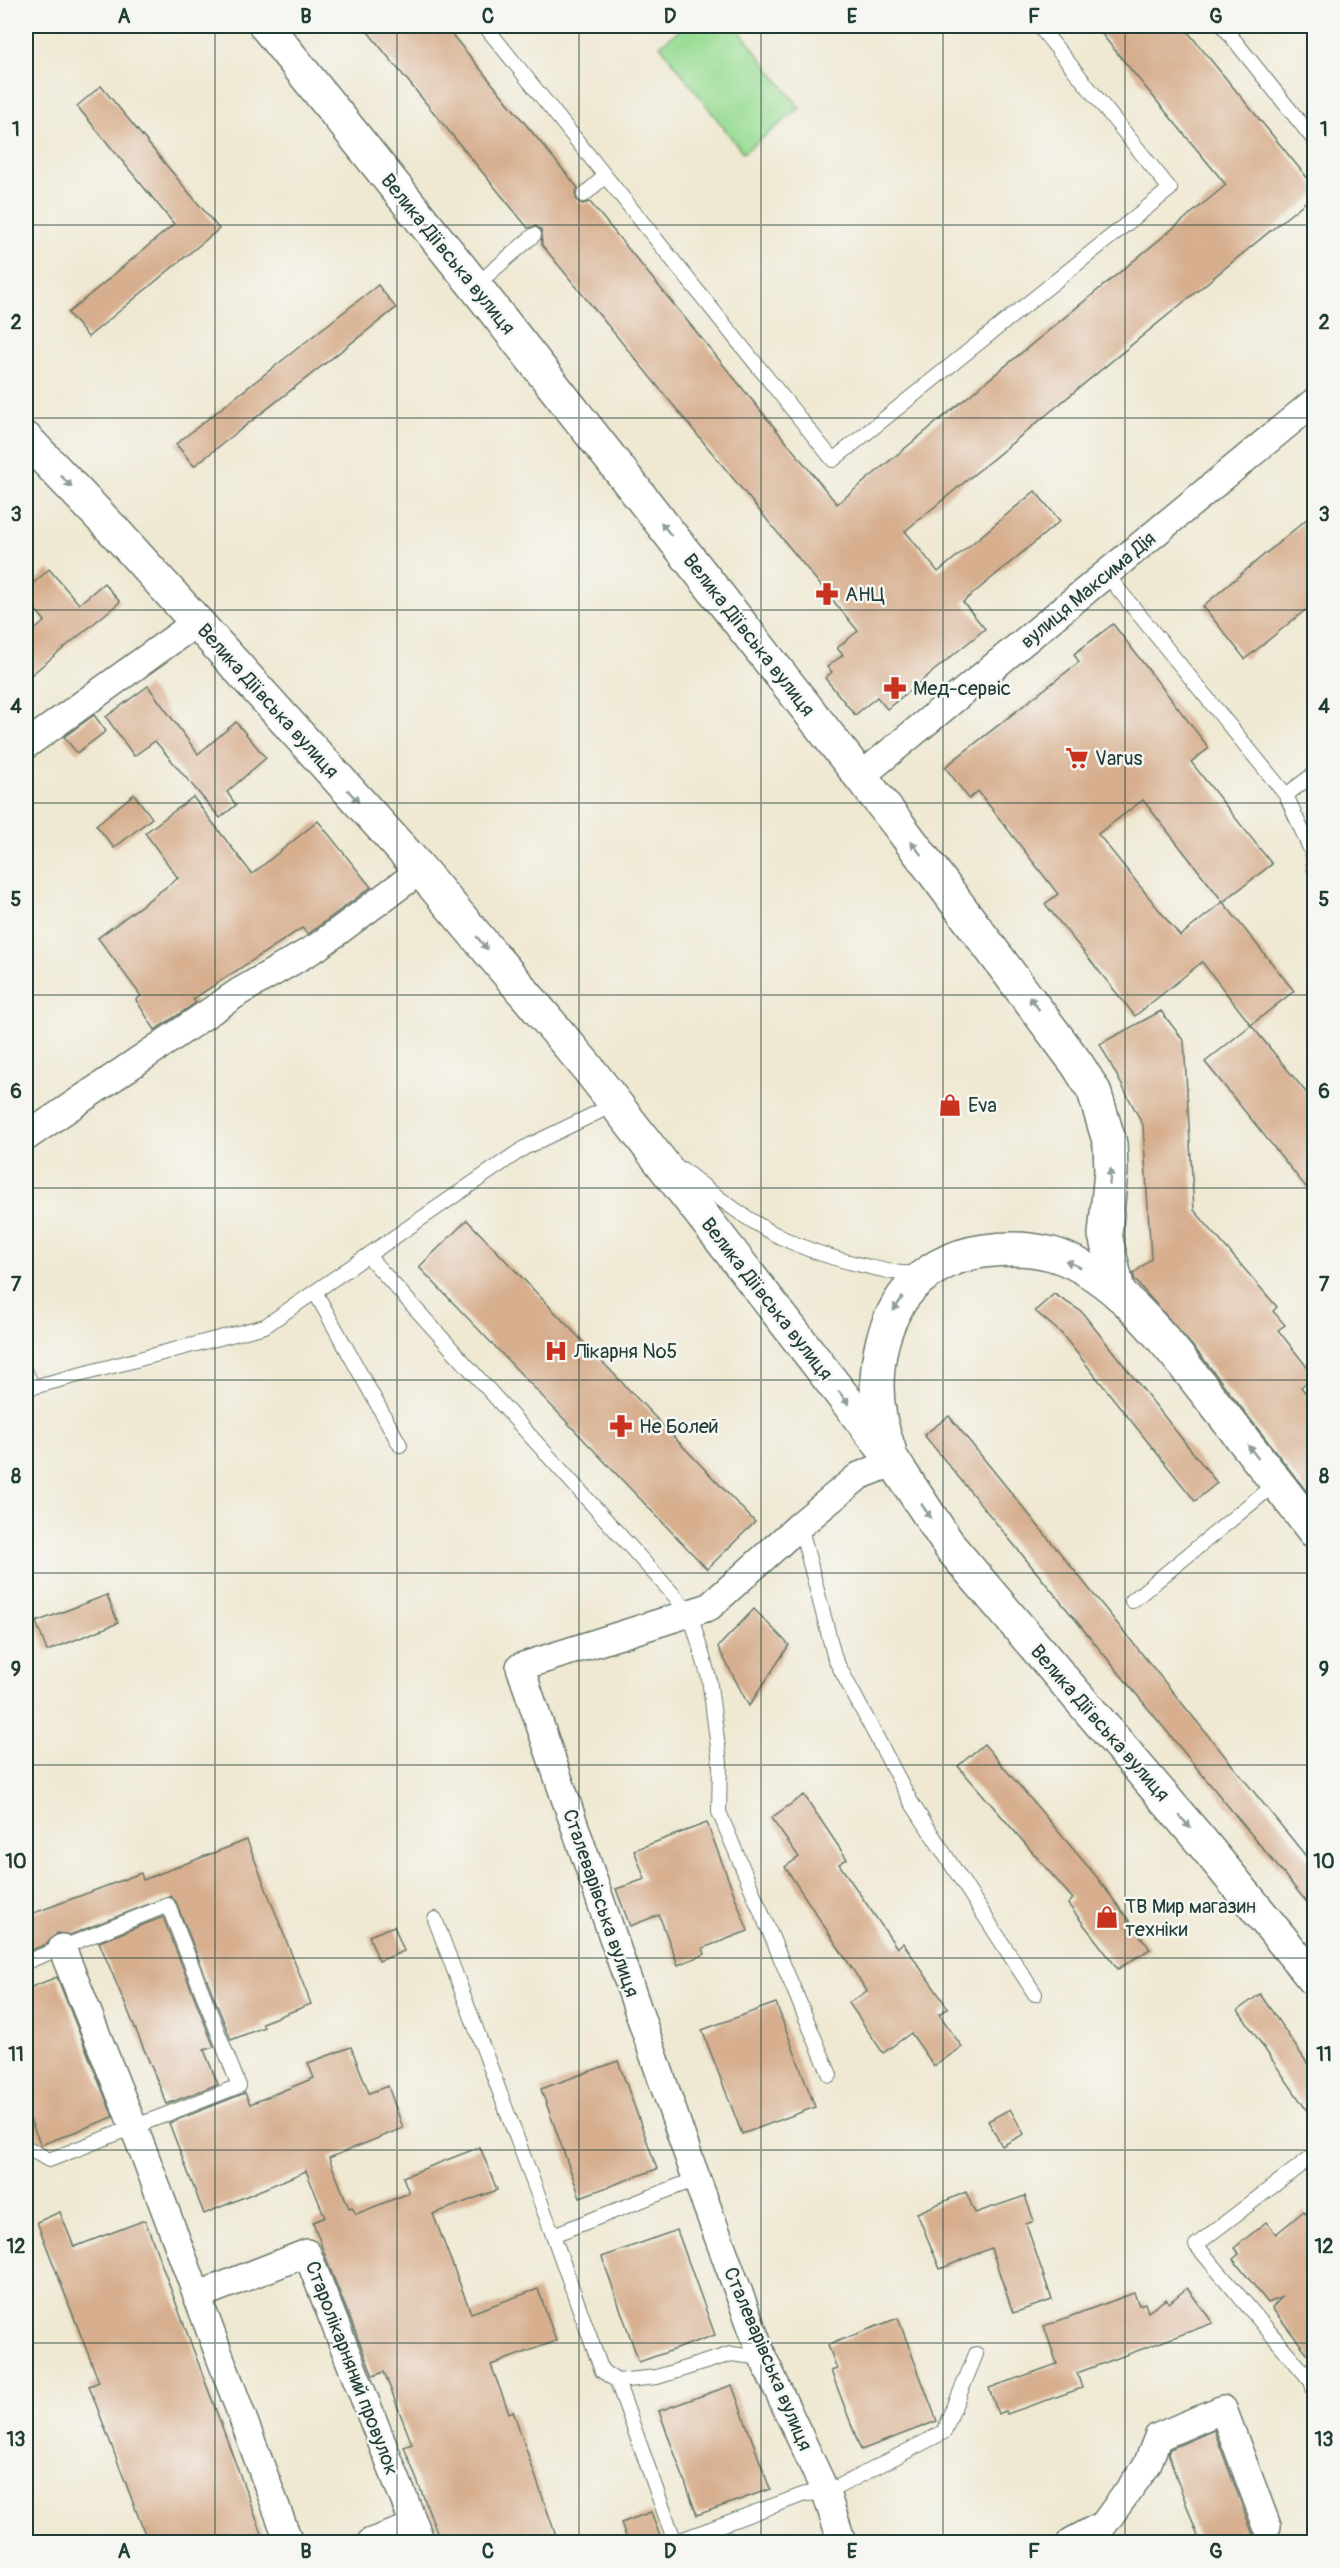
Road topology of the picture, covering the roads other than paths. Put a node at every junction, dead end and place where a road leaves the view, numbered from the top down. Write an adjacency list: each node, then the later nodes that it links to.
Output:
1 (266, 26): 9 (main road, Велика Діївська вулиця)
2 (485, 26): 6 (lane)
3 (1039, 26): 6 (lane)
4 (1223, 26): 5 (lane)
5 (1314, 140)
6 (605, 176): 7 (lane)
7 (584, 195)
8 (534, 235): 9 (lane)
9 (475, 286): 16 (main road, Велика Діївська вулиця, one-way to 9)
10 (1314, 402): 12 (street, вулиця Максима Дія)
11 (26, 439): 13 (main road, Велика Діївська вулиця, one-way to 13)
12 (1106, 574): 16 (street, вулиця Максима Дія); 17 (lane)
13 (197, 622): 14 (street); 18 (main road, Велика Діївська вулиця, one-way to 18)
14 (26, 745)
15 (1314, 774): 17 (lane)
16 (860, 777): 26 (main road, Велика Діївська вулиця, one-way to 16)
17 (1286, 795): 19 (lane)
18 (418, 867): 20 (main road, Велика Діївська вулиця, one-way to 20); 21 (street)
19 (1314, 868)
20 (615, 1104): 22 (main road, Велика Діївська вулиця); 23 (lane)
21 (26, 1137)
22 (639, 1137): 24 (lane, Велика Діївська вулиця); 30 (main road, Велика Діївська вулиця, one-way to 30)
23 (368, 1256): 25 (lane); 35 (lane)
24 (936, 1267): 26 (main road, Велика Діївська вулиця, one-way to 24); 30 (main road, Велика Діївська вулиця, one-way to 30)
25 (315, 1292): 28 (lane); 29 (lane)
26 (1119, 1294): 31 (main road, Велика Діївська вулиця, one-way to 26)
27 (26, 1373): 28 (lane)
28 (29, 1388)
29 (399, 1445)
30 (894, 1462): 32 (street, Сталеварівська вулиця); 39 (main road, Велика Діївська вулиця, one-way to 39)
31 (1276, 1483): 33 (main road, Велика Діївська вулиця); 34 (lane)
32 (800, 1525): 35 (street, Сталеварівська вулиця); 40 (lane)
33 (1314, 1531)
34 (1132, 1601)
35 (690, 1613): 41 (lane); 45 (street, Сталеварівська вулиця)
36 (435, 1919): 46 (lane)
37 (62, 1948): 38 (lane); 42 (street); 42 (lane)
38 (26, 1962)
39 (1314, 1979)
40 (1035, 1994)
41 (830, 2075)
42 (134, 2128): 43 (lane); 47 (street)
43 (26, 2147)
44 (1311, 2157): 51 (lane)
45 (696, 2179): 46 (lane); 49 (street, Сталеварівська вулиця)
46 (553, 2235): 50 (lane)
47 (197, 2296): 54 (street, Старолікарняний провулок); 55 (street)
48 (976, 2354): 52 (lane)
49 (764, 2358): 50 (lane); 52 (street, Сталеварівська вулиця)
50 (617, 2380): 52 (lane)
51 (1314, 2391)
52 (826, 2493): 57 (street, Сталеварівська вулиця)
53 (1267, 2526): 58 (street)
54 (418, 2534): 56 (street, Старолікарняний провулок)
55 (289, 2542)
56 (371, 2542)
57 (842, 2542)
58 (1071, 2542)

